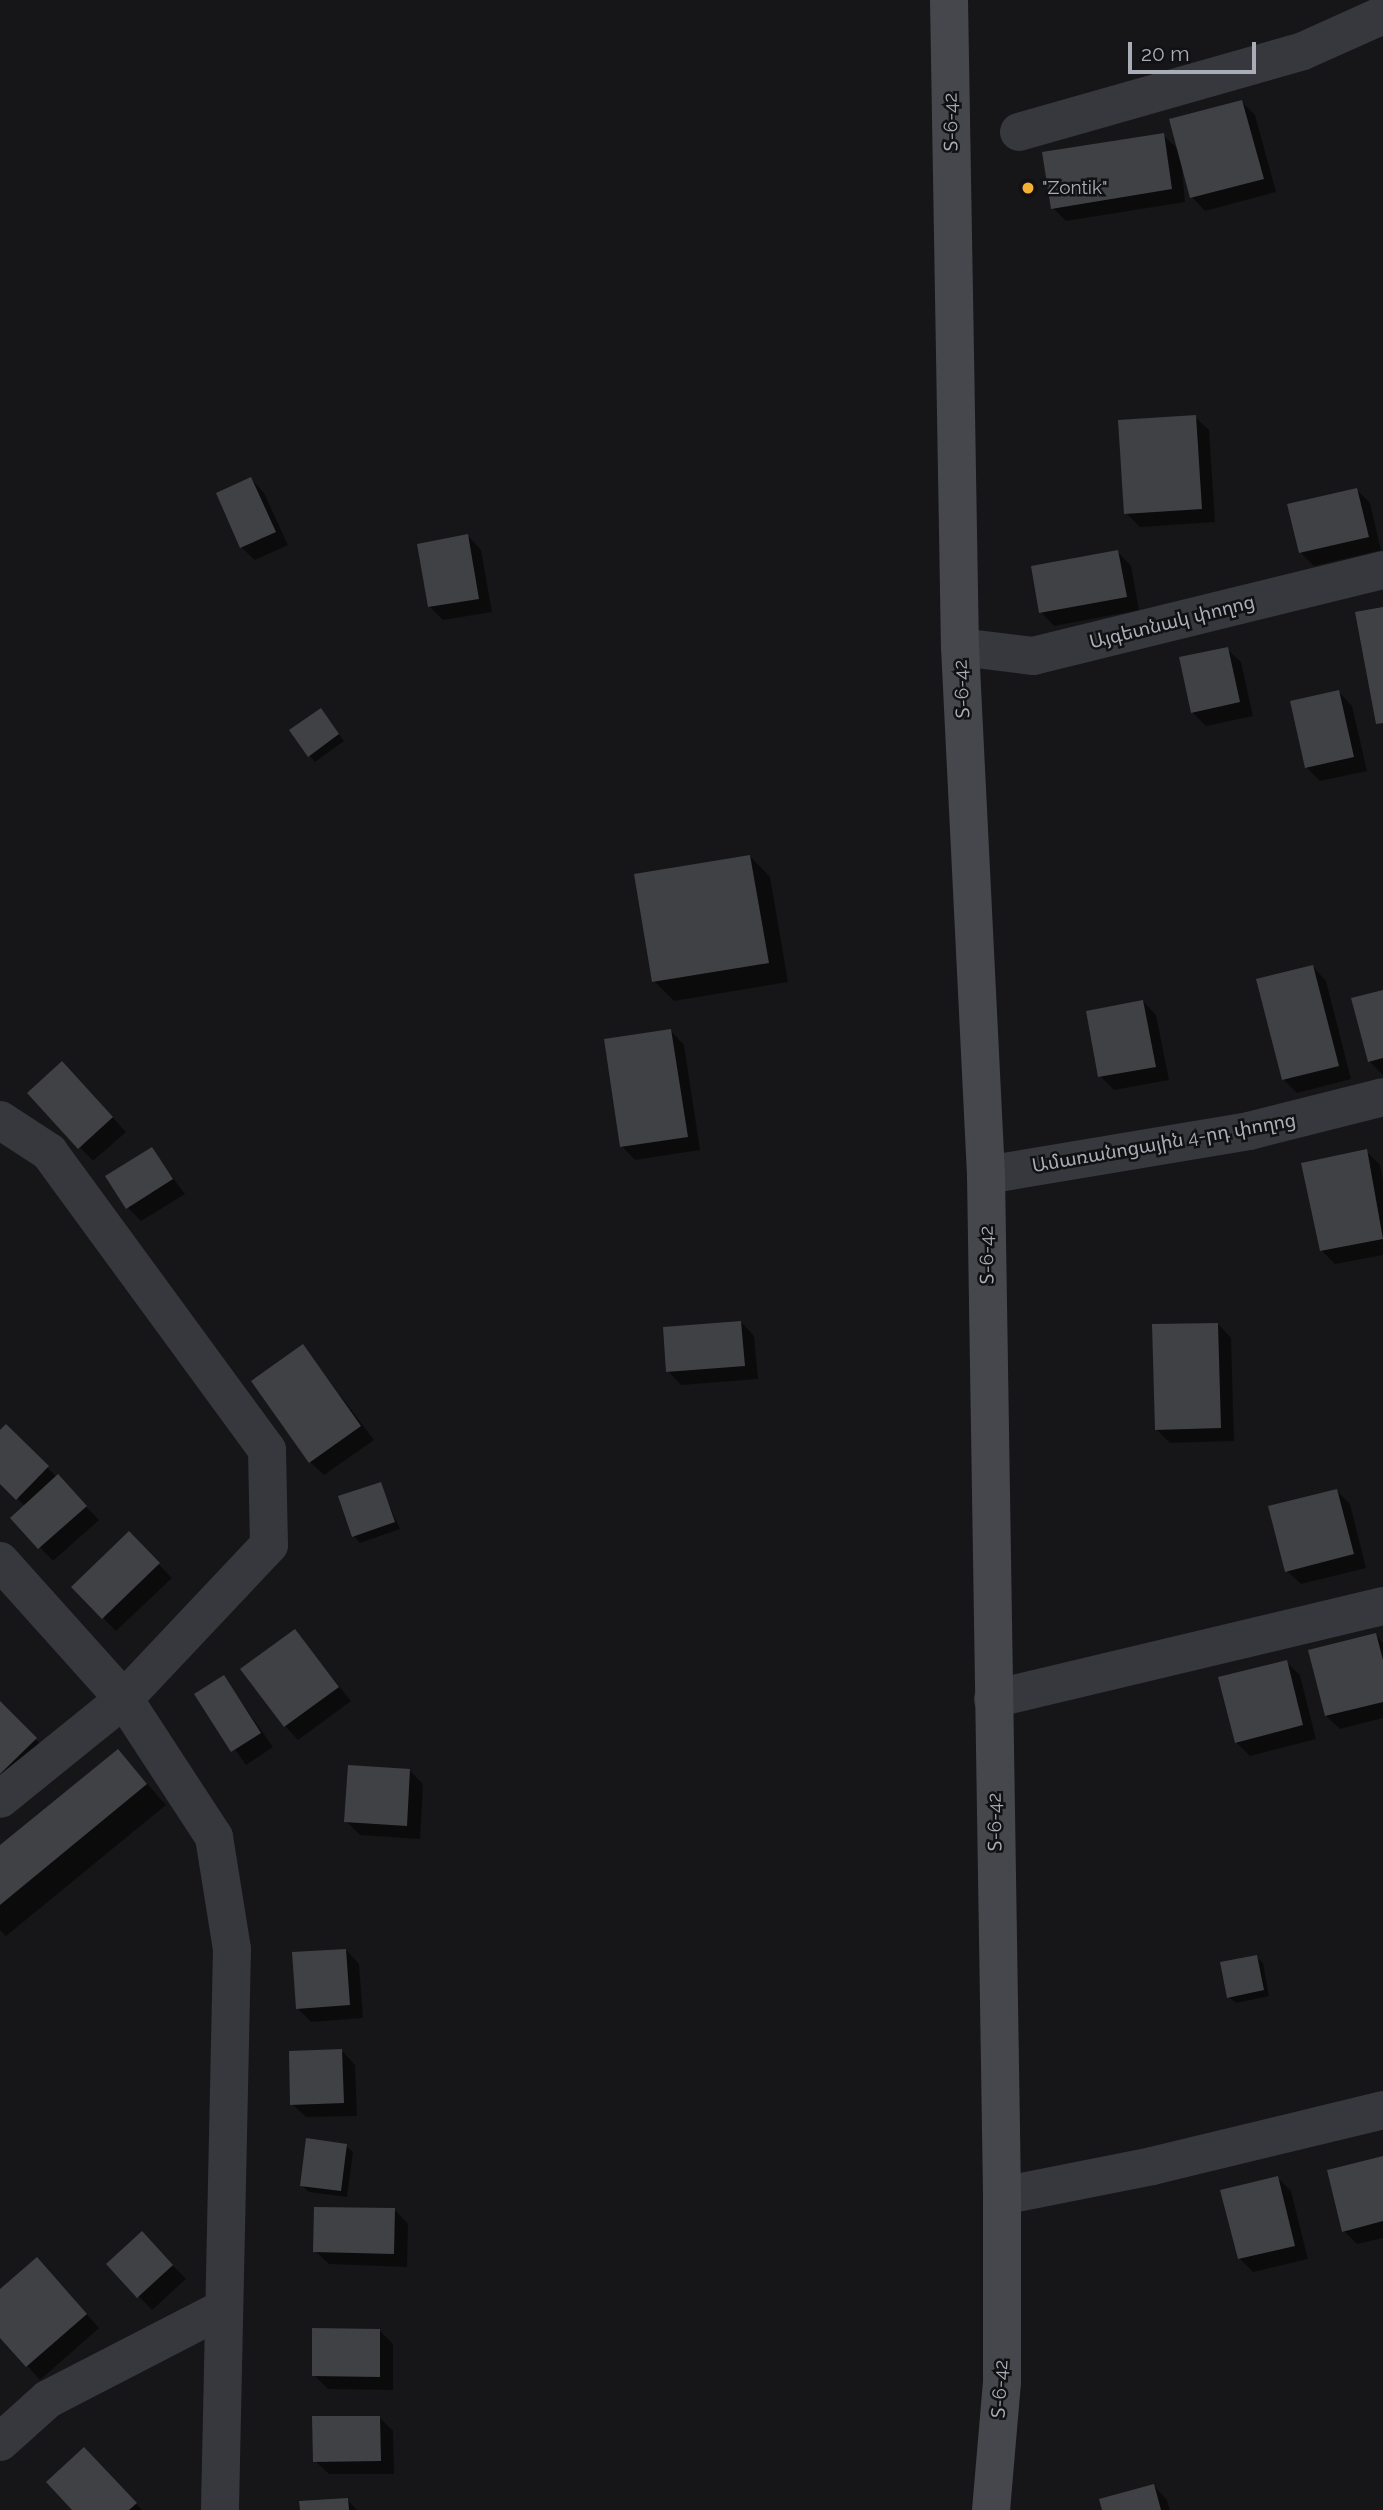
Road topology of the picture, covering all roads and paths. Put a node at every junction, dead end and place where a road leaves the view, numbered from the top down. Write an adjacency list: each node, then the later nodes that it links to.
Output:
1 (949, 0): 5 (main road, Տ-6-42 / Տ-6-42)
2 (1383, 15): 3 (street)
3 (1019, 132)
4 (1383, 570): 5 (street, Այգետնակ փողոց)
5 (960, 648): 8 (main road, Տ-6-42 / Տ-6-42)
6 (1383, 1097): 8 (street, Ամառանոցային 4-րդ փողոց)
7 (0, 1119): 11 (street)
8 (986, 1175): 12 (main road, Տ-6-42 / Տ-6-42)
9 (0, 1561): 11 (street)
10 (1383, 1606): 12 (street)
11 (124, 1699): 13 (street); 16 (street)
12 (993, 1699): 15 (main road, Տ-6-42 / Տ-6-42)
13 (0, 1799)
14 (1383, 2110): 15 (street)
15 (1002, 2196): 19 (main road, Տ-6-42 / Տ-6-42)
16 (222, 2309): 17 (street); 18 (street)
17 (0, 2442)
18 (220, 2510)
19 (991, 2510)

